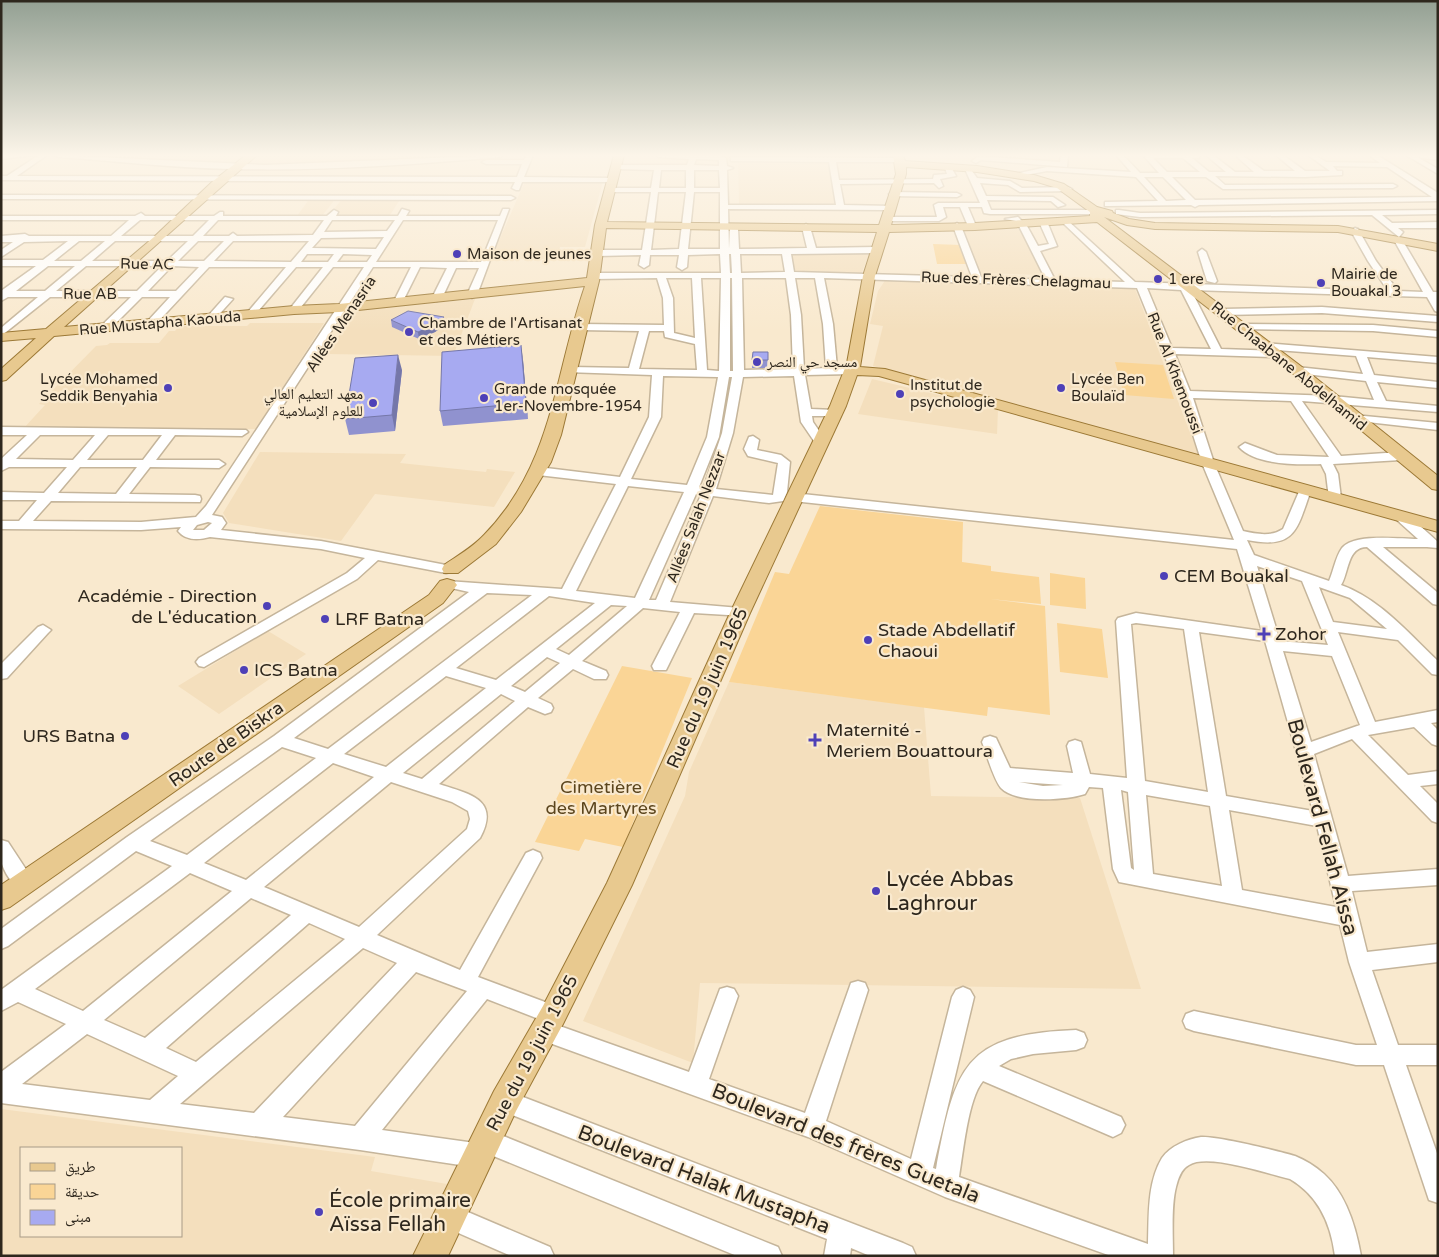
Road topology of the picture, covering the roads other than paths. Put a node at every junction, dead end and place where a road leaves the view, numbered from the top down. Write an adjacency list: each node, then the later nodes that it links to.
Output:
1 (1374, 213): 73 (street)
2 (23, 214): 46 (street)
3 (57, 214): 47 (street)
4 (75, 214): 48 (street)
5 (108, 214): 49 (street)
6 (143, 214): 50 (street)
7 (181, 214): 40 (main road)
8 (219, 214): 41 (street)
9 (255, 214): 51 (street)
10 (268, 214): 51 (street)
11 (288, 214): 54 (street)
12 (317, 214): 42 (street)
13 (332, 214): 42 (street)
14 (407, 214): 43 (street)
15 (419, 214): 43 (street)
16 (490, 214): 52 (street)
17 (505, 214): 52 (street)
18 (604, 214): 57 (main road, Route de Biskra)
19 (652, 214): 58 (street)
20 (688, 214): 60 (street)
21 (728, 214): 65 (street, Allées Salah Nezzar)
22 (762, 214): 44 (street)
23 (795, 214): 44 (street)
24 (824, 214): 67 (street)
25 (849, 214): 67 (main road)
26 (887, 214): 88 (main road, Rue du 19 juin 1965)
27 (934, 214): 29 (street)
28 (938, 214): 61 (main road)
29 (941, 214)
30 (967, 214): 62 (street)
31 (1001, 214): 63 (street)
32 (1098, 214): 53 (main road)
33 (1106, 214): 128 (main road, Rue Chaabane Abdelhamid)
34 (1108, 214): 64 (main road)
35 (1111, 214): 56 (main road)
36 (1124, 214): 37 (street)
37 (1203, 214): 38 (street); 56 (street)
38 (1285, 214): 39 (street); 64 (street)
39 (1315, 214)
40 (177, 217): 41 (street); 50 (street); 81 (main road)
41 (216, 217): 51 (street); 83 (street)
42 (329, 217): 43 (street); 74 (street)
43 (405, 217): 72 (street); 103 (street, Allées Menasria)
44 (779, 217): 65 (main road); 66 (main road)
45 (1, 218): 46 (street)
46 (17, 218): 47 (street); 68 (street)
47 (52, 218): 48 (street); 77 (street)
48 (69, 218): 49 (street); 78 (street)
49 (103, 218): 50 (street); 79 (street)
50 (138, 218): 80 (street)
51 (251, 218): 82 (street)
52 (503, 218): 111 (street)
53 (1067, 222): 55 (main road); 127 (street)
54 (278, 224)
55 (1044, 224): 63 (main road); 86 (street)
56 (1214, 224): 64 (main road)
57 (601, 225): 58 (main road); 94 (main road, Route de Biskra)
58 (650, 225): 60 (main road); 97 (street)
59 (1438, 225): 73 (street)
60 (687, 226): 65 (main road); 98 (street)
61 (957, 226): 62 (main road); 122 (street)
62 (972, 226): 63 (main road)
63 (1023, 226): 86 (street)
64 (1299, 226): 70 (main road); 73 (main road)
65 (729, 227): 95 (street, Allées Salah Nezzar)
66 (806, 227): 67 (main road); 87 (street)
67 (827, 227)
68 (1, 229)
69 (272, 231): 75 (street)
70 (1355, 231): 73 (main road); 131 (street)
71 (1438, 233): 73 (street)
72 (389, 234): 74 (street); 92 (street)
73 (1397, 235): 84 (main road); 85 (main road); 123 (street)
74 (317, 237): 75 (street); 90 (street)
75 (265, 238): 82 (street)
76 (1, 239): 77 (street)
77 (22, 239): 78 (street); 96 (street)
78 (41, 239): 79 (street); 104 (street)
79 (77, 239): 80 (street); 99 (street)
80 (112, 239): 81 (street); 100 (street)
81 (153, 239): 83 (street); 101 (main road)
82 (230, 239): 83 (street); 105 (street)
83 (193, 240): 102 (street)
84 (1438, 242)
85 (1438, 248)
86 (1036, 249): 124 (street)
87 (812, 250): 88 (street); 89 (street)
88 (876, 250): 120 (main road, Rue du 19 juin 1965)
89 (786, 251): 95 (street); 114 (street)
90 (305, 252): 91 (street); 106 (street)
91 (340, 252): 92 (street); 107 (street)
92 (377, 252): 108 (street)
93 (1202, 252): 125 (street)
94 (597, 253): 97 (street); 121 (main road, Route de Biskra)
95 (729, 253): 98 (street); 118 (street); 119 (street, Allées Salah Nezzar)
96 (1, 254)
97 (645, 254): 98 (street); 112 (street)
98 (684, 254): 113 (street)
99 (46, 264): 100 (street, Rue AC); 104 (street, Rue AC); 137 (street)
100 (84, 264): 101 (street, Rue AC); 132 (street)
101 (124, 264): 102 (street, Rue AC); 133 (main road)
102 (168, 264): 105 (street, Rue AC); 134 (street)
103 (381, 264): 108 (street, Rue AC); 109 (street, Rue AC); 143 (street, Allées Menasria)
104 (4, 265)
105 (206, 265): 106 (street, Rue AC); 135 (street)
106 (292, 265): 107 (street, Rue AC); 147 (street)
107 (330, 265): 108 (street, Rue AC); 145 (street)
108 (368, 265): 143 (street)
109 (417, 265): 110 (street, Rue AC); 141 (street)
110 (453, 265): 111 (street, Rue AC); 139 (street)
111 (483, 265): 138 (street)
112 (644, 265)
113 (682, 267)
114 (789, 275): 115 (street, Rue des Frères Chelagmau); 119 (street, Rue des Frères Chelagmau); 172 (street)
115 (819, 275): 120 (street, Rue des Frères Chelagmau); 173 (street)
116 (661, 276): 117 (street, Rue des Frères Chelagmau); 121 (street, Rue des Frères Chelagmau); 155 (street)
117 (696, 276): 118 (street, Rue des Frères Chelagmau); 160 (street)
118 (724, 276): 119 (street, Rue des Frères Chelagmau); 174 (street)
119 (737, 276): 175 (street, Allées Salah Nezzar)
120 (869, 276): 122 (street, Rue des Frères Chelagmau); 173 (main road, Rue du 19 juin 1965)
121 (594, 278): 130 (main road); 142 (main road, Route de Biskra)
122 (977, 279): 124 (street, Rue des Frères Chelagmau)
123 (1422, 280): 126 (street); 136 (street)
124 (1051, 281): 127 (street, Rue des Frères Chelagmau)
125 (1212, 281): 128 (street); 129 (street)
126 (1438, 282)
127 (1136, 284): 128 (street, Rue des Frères Chelagmau); 161 (street, Rue Al Khemoussi)
128 (1185, 284): 131 (street, Rue des Frères Chelagmau); 146 (main road, Rue Chaabane Abdelhamid); 163 (street)
129 (1302, 284)
130 (538, 289): 138 (main road, Rue Mustapha Kaouda); 142 (main road)
131 (1395, 292): 136 (street, Rue des Frères Chelagmau)
132 (46, 294): 133 (street, Rue AB); 137 (street, Rue AB); 156 (street)
133 (88, 294): 134 (street, Rue AB); 157 (main road)
134 (138, 294): 135 (street, Rue AB); 154 (street)
135 (178, 294): 150 (street)
136 (1434, 294): 144 (street)
137 (3, 296)
138 (472, 296): 139 (main road, Rue Mustapha Kaouda)
139 (437, 298): 141 (main road, Rue Mustapha Kaouda)
140 (228, 299): 148 (street)
141 (399, 301): 143 (main road, Rue Mustapha Kaouda)
142 (585, 305): 151 (main road, Route de Biskra)
143 (347, 306): 145 (main road, Rue Mustapha Kaouda); 218 (street)
144 (1438, 308)
145 (294, 310): 147 (main road, Rue Mustapha Kaouda)
146 (1223, 312): 149 (street); 153 (main road, Rue Chaabane Abdelhamid)
147 (250, 315): 148 (main road, Rue Mustapha Kaouda)
148 (211, 318): 150 (main road, Rue Mustapha Kaouda)
149 (1438, 319)
150 (150, 324): 154 (main road, Rue Mustapha Kaouda)
151 (580, 327): 152 (street); 167 (main road, Route de Biskra)
152 (645, 327): 155 (street); 169 (street)
153 (1242, 327): 158 (street); 162 (main road, Rue Chaabane Abdelhamid)
154 (105, 328): 157 (main road, Rue Mustapha Kaouda)
155 (669, 328): 160 (street)
156 (1, 333)
157 (43, 333): 159 (main road, Rue Mustapha Kaouda); 166 (main road); 176 (main road)
158 (1438, 334)
159 (1, 337)
160 (700, 342): 171 (street)
161 (1167, 350): 163 (street); 179 (street, Rue Al Khemoussi)
162 (1271, 350): 163 (street); 164 (street); 168 (main road, Rue Chaabane Abdelhamid)
163 (1218, 353)
164 (1360, 354): 165 (street); 177 (street)
165 (1438, 360)
166 (1, 365)
167 (570, 370): 169 (street); 203 (main road, Route de Biskra)
168 (1298, 370): 177 (street); 181 (main road, Rue Chaabane Abdelhamid)
169 (633, 372): 170 (street)
170 (658, 372): 171 (street); 204 (street)
171 (702, 372): 174 (street)
172 (800, 372): 173 (street); 175 (street); 184 (street)
173 (842, 372): 185 (main road, Rue du 19 juin 1965); 198 (main road)
174 (724, 374): 175 (street); 207 (street)
175 (738, 374): 208 (street, Allées Salah Nezzar)
176 (1, 377)
177 (1369, 378): 178 (street); 182 (street)
178 (1438, 385)
179 (1186, 394): 180 (street); 198 (street, Rue Al Khemoussi)
180 (1295, 399): 181 (street); 197 (street)
181 (1333, 399): 182 (street); 186 (main road, Rue Chaabane Abdelhamid)
182 (1381, 403): 183 (street)
183 (1438, 409)
184 (806, 412): 185 (street); 194 (street)
185 (834, 413): 194 (main road, Rue du 19 juin 1965)
186 (1354, 418): 187 (street); 196 (main road, Rue Chaabane Abdelhamid)
187 (1438, 427)
188 (1, 431): 189 (street)
189 (37, 431): 190 (street); 202 (street)
190 (105, 431): 191 (street); 199 (street)
191 (171, 432): 192 (street); 200 (street)
192 (242, 432)
193 (752, 440): 208 (street)
194 (820, 441): 211 (main road, Rue du 19 juin 1965)
195 (1245, 447): 197 (street)
196 (1401, 456): 197 (street); 205 (main road, Rue Chaabane Abdelhamid)
197 (1331, 460): 213 (street)
198 (1208, 463): 206 (main road); 223 (street, Boulevard Fellah Aissa)
199 (77, 464): 200 (street); 202 (street); 210 (street)
200 (146, 464): 201 (street); 212 (street)
201 (219, 464)
202 (3, 465)
203 (538, 471): 204 (street); 226 (main road, Route de Biskra)
204 (623, 482): 207 (street); 232 (street)
205 (1436, 483)
206 (1305, 490): 213 (main road); 223 (street)
207 (692, 491): 208 (street); 235 (street)
208 (708, 493): 236 (street, Allées Salah Nezzar)
209 (1, 496): 210 (street)
210 (48, 497): 212 (street); 220 (street)
211 (793, 497): 223 (street); 238 (main road, Rue du 19 juin 1965)
212 (119, 498): 214 (street)
213 (1335, 498): 215 (main road)
214 (195, 499)
215 (1403, 518): 217 (main road); 224 (street)
216 (1438, 520): 217 (street)
217 (1422, 523): 221 (main road)
218 (203, 524): 220 (street); 225 (street)
219 (1, 525): 220 (street)
220 (23, 525)
221 (1438, 527)
222 (1369, 542): 224 (street); 228 (street); 234 (street)
223 (1242, 546): 227 (street); 243 (street, Boulevard Fellah Aissa)
224 (1434, 546)
225 (375, 556): 226 (street); 247 (street)
226 (449, 577): 229 (street); 230 (street); 281 (main road, Route de Biskra)
227 (1308, 579): 228 (street); 240 (street)
228 (1333, 587): 242 (street)
229 (483, 588): 230 (street); 259 (street)
230 (508, 588): 231 (street)
231 (546, 591): 232 (street); 249 (street)
232 (567, 594): 233 (street)
233 (608, 600): 235 (street); 244 (street)
234 (1438, 601)
235 (641, 602): 236 (street); 246 (street)
236 (662, 604): 237 (street)
237 (690, 607): 238 (street); 248 (street)
238 (740, 612): 300 (main road, Rue du 19 juin 1965)
239 (1191, 626): 243 (street); 271 (street); 272 (street)
240 (1327, 626): 242 (street); 245 (street)
241 (43, 630): 251 (street)
242 (1402, 636): 250 (street)
243 (1273, 641): 245 (street); 263 (street, Boulevard Fellah Aissa)
244 (545, 650): 246 (street); 253 (street)
245 (1337, 651): 258 (street)
246 (572, 661): 252 (street); 254 (street)
247 (204, 662)
248 (660, 666)
249 (445, 670): 253 (street); 264 (street)
250 (1438, 670)
251 (1, 674)
252 (600, 675)
253 (500, 687): 254 (street); 265 (street)
254 (528, 699): 255 (street); 270 (street)
255 (544, 708)
256 (1438, 716): 257 (street)
257 (1417, 720): 258 (street); 260 (street)
258 (1362, 731): 263 (street); 269 (street)
259 (280, 740): 264 (street); 275 (street)
260 (1438, 740)
261 (990, 742): 267 (street)
262 (1075, 746): 267 (street)
263 (1304, 751): 274 (street, Boulevard Fellah Aissa)
264 (329, 756): 265 (street); 278 (street)
265 (389, 774): 270 (street); 283 (street)
266 (1438, 776): 269 (street)
267 (1083, 779): 268 (street)
268 (1111, 782): 271 (street); 280 (street)
269 (1404, 782): 273 (street)
270 (425, 786): 288 (street)
271 (1136, 786): 272 (street); 280 (street)
272 (1217, 799): 274 (street); 284 (street)
273 (1438, 816)
274 (1325, 820): 282 (street, Boulevard Fellah Aissa)
275 (134, 842): 278 (street, Boulevard des frères Guetala); 289 (street)
276 (1, 848): 281 (street)
277 (533, 858): 293 (street)
278 (188, 864): 283 (street, Boulevard des frères Guetala); 296 (street)
279 (1438, 877): 282 (street)
280 (1144, 880): 284 (street)
281 (14, 881): 285 (main road, Route de Biskra)
282 (1342, 884): 287 (street, Boulevard Fellah Aissa)
283 (247, 890): 286 (street, Boulevard des frères Guetala); 299 (street)
284 (1233, 895): 287 (street)
285 (1, 898)
286 (307, 913): 288 (street, Boulevard des frères Guetala); 302 (street)
287 (1348, 918): 292 (street, Boulevard Fellah Aissa)
288 (362, 937): 291 (street, Boulevard des frères Guetala); 306 (street)
289 (1, 940)
290 (1438, 953): 292 (street)
291 (413, 961): 293 (street, Boulevard des frères Guetala); 312 (street)
292 (1359, 962): 304 (street, Boulevard Fellah Aissa)
293 (474, 985): 300 (street, Boulevard des frères Guetala); 315 (street)
294 (858, 990): 314 (street)
295 (726, 996): 307 (street)
296 (9, 997): 299 (street)
297 (963, 997): 317 (street)
298 (1194, 1021): 304 (street)
299 (86, 1022): 302 (street); 308 (street)
300 (549, 1023): 307 (street, Boulevard des frères Guetala); 310 (main road, Rue du 19 juin 1965)
301 (1076, 1040): 305 (street)
302 (147, 1050): 306 (street)
303 (1438, 1055): 304 (street)
304 (1391, 1056): 318 (street, Boulevard Fellah Aissa)
305 (979, 1068): 313 (street); 319 (street)
306 (197, 1074): 311 (street)
307 (696, 1084): 314 (street, Boulevard des frères Guetala)
308 (1, 1086)
309 (1, 1092): 311 (street)
310 (505, 1101): 316 (main road, Rue du 19 juin 1965); 321 (street, Boulevard Halak Mustapha)
311 (153, 1112): 312 (street)
312 (259, 1125): 315 (street)
313 (1113, 1125)
314 (812, 1127): 317 (street, Boulevard des frères Guetala)
315 (360, 1138): 316 (street)
316 (483, 1148): 320 (main road, Rue du 19 juin 1965); 324 (street)
317 (919, 1175): 319 (street, Boulevard des frères Guetala)
318 (1436, 1182)
319 (945, 1185): 326 (street, Boulevard des frères Guetala)
320 (449, 1216): 322 (main road, Rue du 19 juin 1965); 323 (street)
321 (839, 1244): 325 (street, Boulevard Halak Mustapha)
322 (430, 1256)
323 (541, 1256)
324 (769, 1256)
325 (903, 1256)
326 (1147, 1256)
327 (1160, 1256): 328 (street)
328 (1348, 1256)

